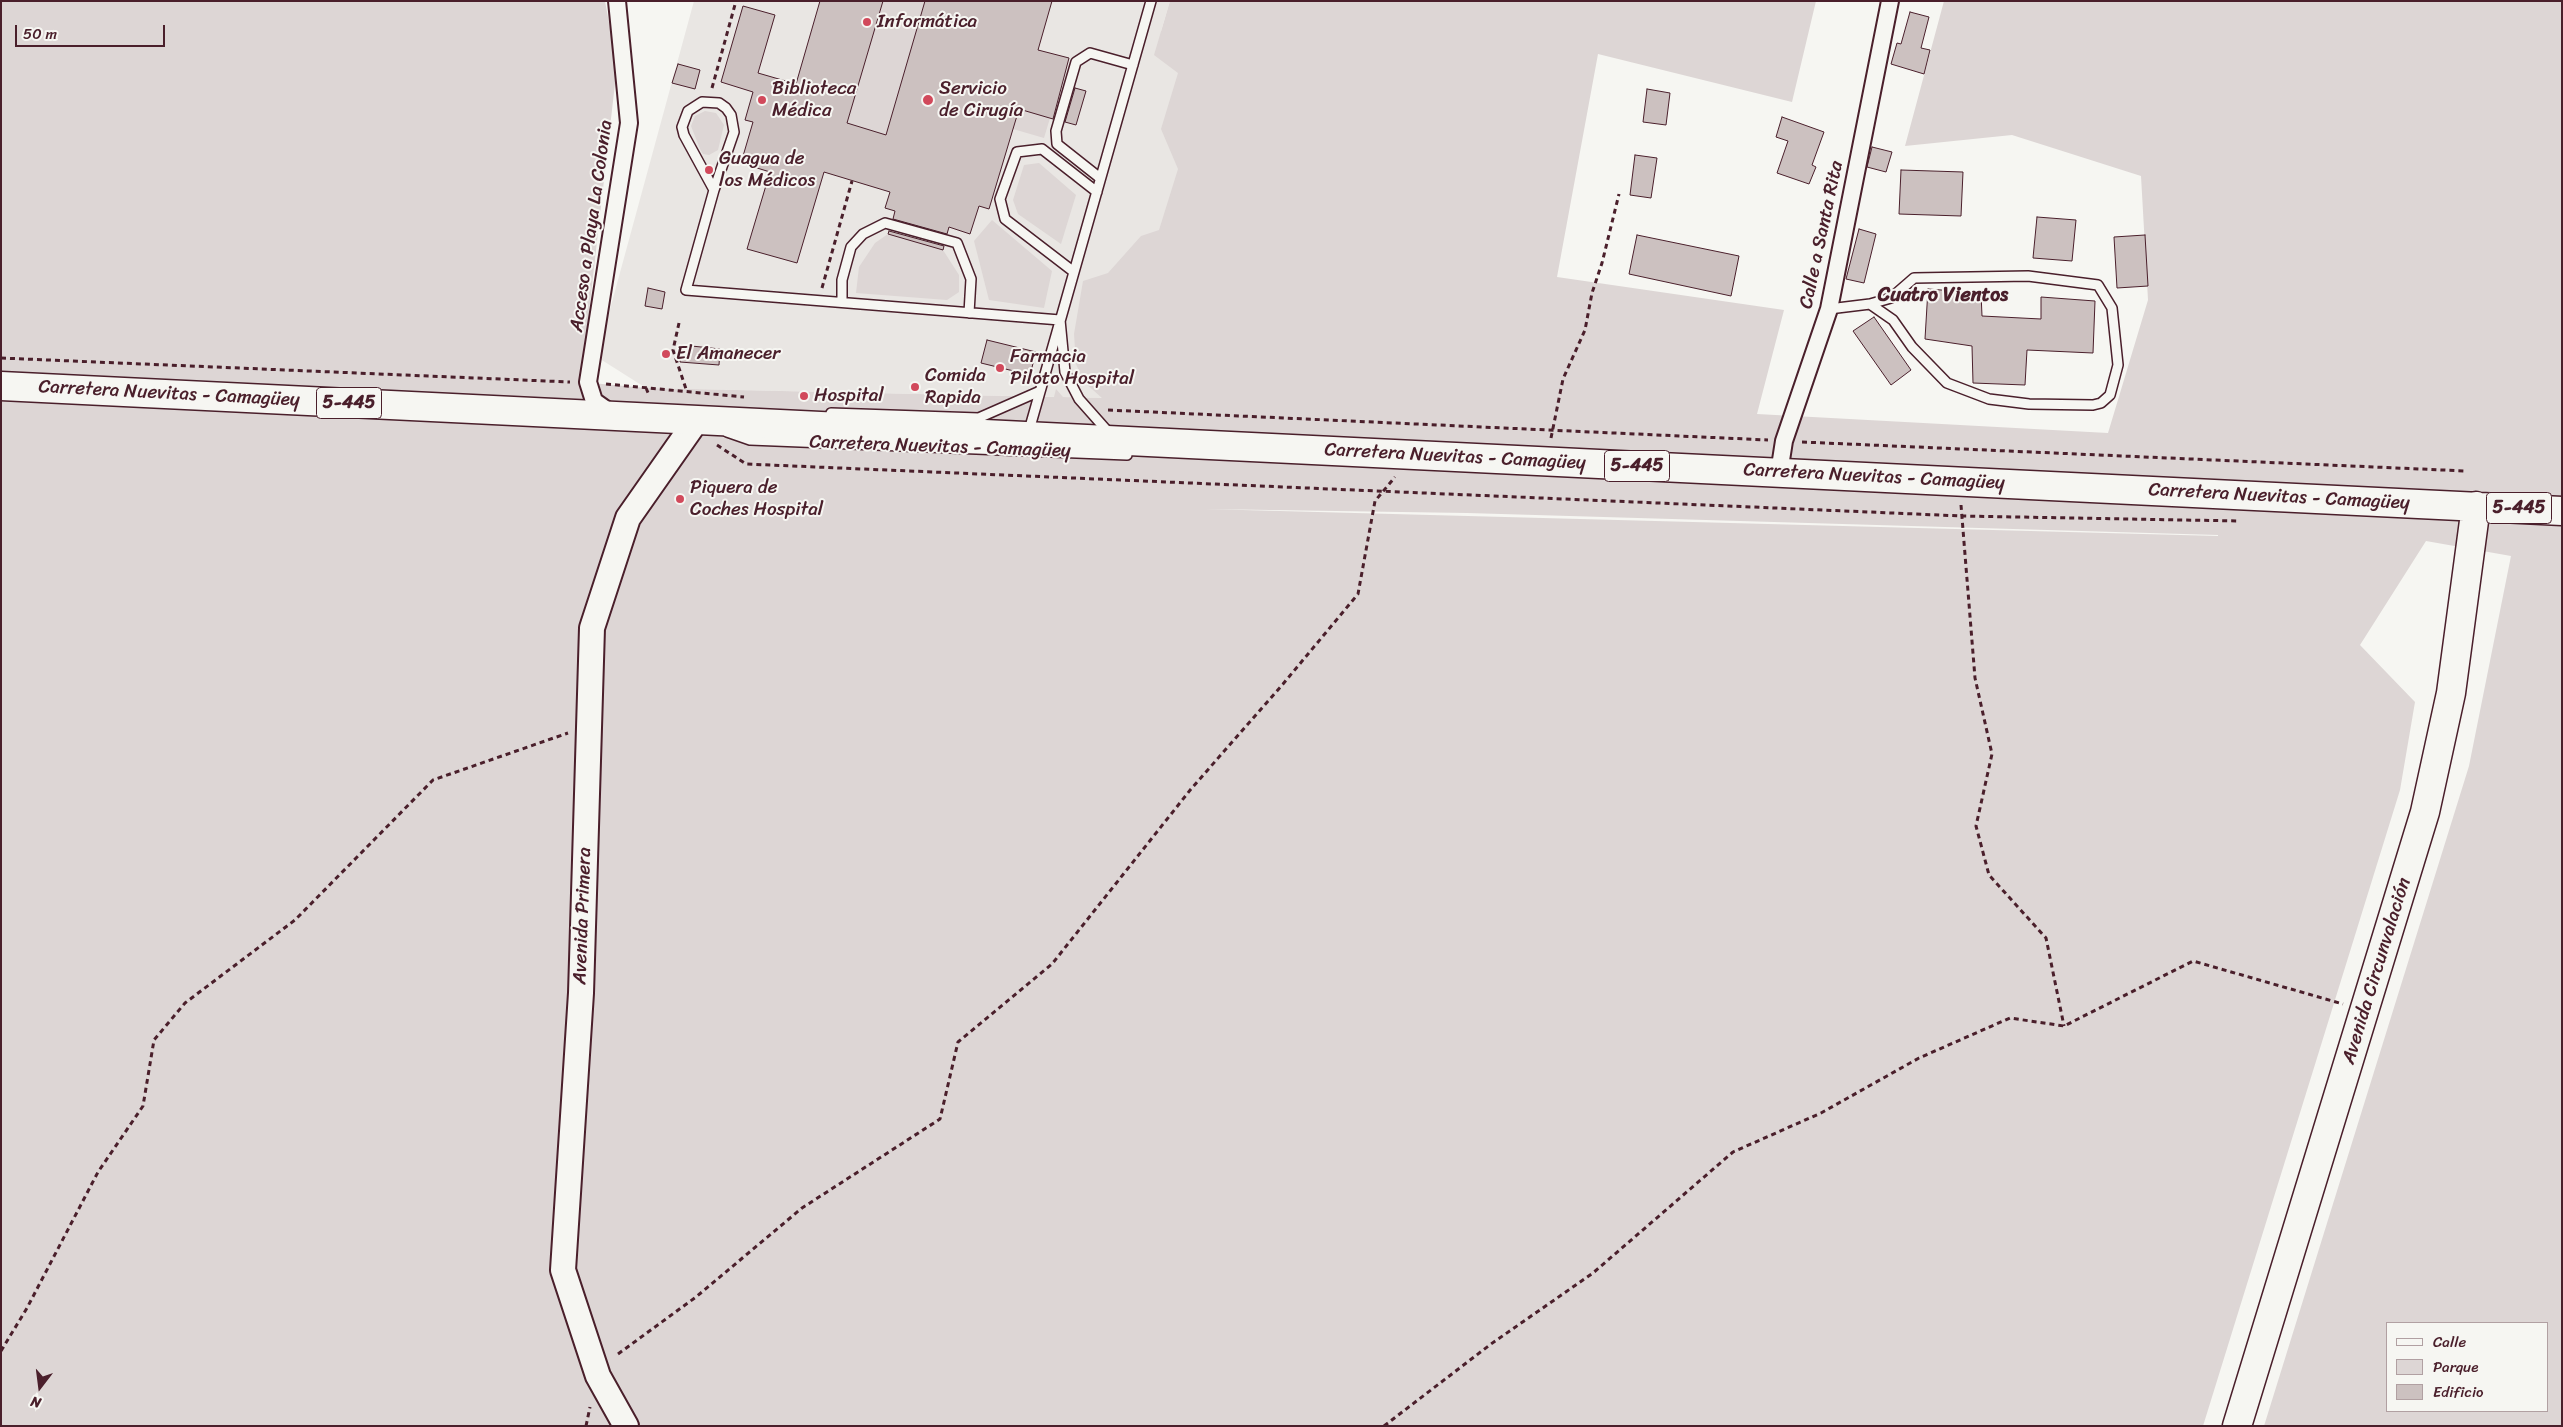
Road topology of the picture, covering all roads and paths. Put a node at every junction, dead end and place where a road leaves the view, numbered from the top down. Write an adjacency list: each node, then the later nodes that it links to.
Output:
1 (617, 1): 21 (street, Acceso a Playa La Colonia)
2 (736, 1): 6 (path)
3 (1151, 1): 5 (lane)
4 (1890, 1): 16 (street, Calle a Santa Rita)
5 (1133, 65): 7 (lane); 7 (lane)
6 (710, 101): 9 (lane); 9 (lane)
7 (1100, 178): 10 (lane)
8 (852, 181): 13 (path)
9 (714, 190): 13 (lane)
10 (1097, 192): 12 (lane); 12 (lane)
11 (1619, 194): 36 (path)
12 (1074, 272): 18 (lane)
13 (818, 301): 14 (lane)
14 (842, 302): 17 (lane); 17 (lane)
15 (1870, 304): 15 (lane); 16 (lane)
16 (1828, 308): 37 (street, Calle a Santa Rita)
17 (969, 313): 18 (lane)
18 (1060, 320): 24 (lane); 33 (lane)
19 (679, 323): 23 (path)
20 (1, 358): 21 (path)
21 (588, 382): 23 (path); 28 (street)
22 (1, 386): 28 (highway, Carretera Nuevitas - Camagüey / 5-445)
23 (686, 390): 25 (path); 30 (path)
24 (1040, 391): 29 (lane); 32 (lane)
25 (745, 397)
26 (748, 412): 30 (lane)
27 (824, 413): 29 (lane)
28 (614, 416): 30 (highway, Carretera Nuevitas - Camagüey / 5-445)
29 (979, 418): 31 (lane)
30 (691, 429): 31 (highway, Carretera Nuevitas - Camagüey / 5-445); 34 (lane, Carretera Nuevitas - Camagüey); 39 (path); 51 (main road, Avenida Primera)
31 (944, 433): 32 (highway, Carretera Nuevitas - Camagüey / 5-445)
32 (1027, 437): 33 (highway, Carretera Nuevitas - Camagüey / 5-445)
33 (1117, 441): 34 (highway, Carretera Nuevitas - Camagüey / 5-445)
34 (1186, 445): 35 (highway, Carretera Nuevitas - Camagüey / 5-445)
35 (1413, 456): 36 (highway, Carretera Nuevitas - Camagüey / 5-445); 39 (path)
36 (1550, 462): 37 (highway, Carretera Nuevitas - Camagüey / 5-445)
37 (1779, 473): 38 (highway, Carretera Nuevitas - Camagüey / 5-445)
38 (1959, 482): 40 (highway, Carretera Nuevitas - Camagüey / 5-445); 42 (path)
39 (1383, 492): 42 (path); 48 (path)
40 (2476, 506): 41 (highway, Carretera Nuevitas - Camagüey / 5-445); 45 (highway, Avenida Circunvalación)
41 (2562, 510)
42 (1962, 516): 43 (path); 46 (path)
43 (2247, 521)
44 (570, 742): 47 (path)
45 (2365, 1010): 46 (path); 53 (highway, Avenida Circunvalación)
46 (2064, 1026): 52 (path)
47 (1, 1351)
48 (618, 1354)
49 (590, 1404): 50 (path)
50 (595, 1411)
51 (626, 1426)
52 (1384, 1426)
53 (2237, 1426)

